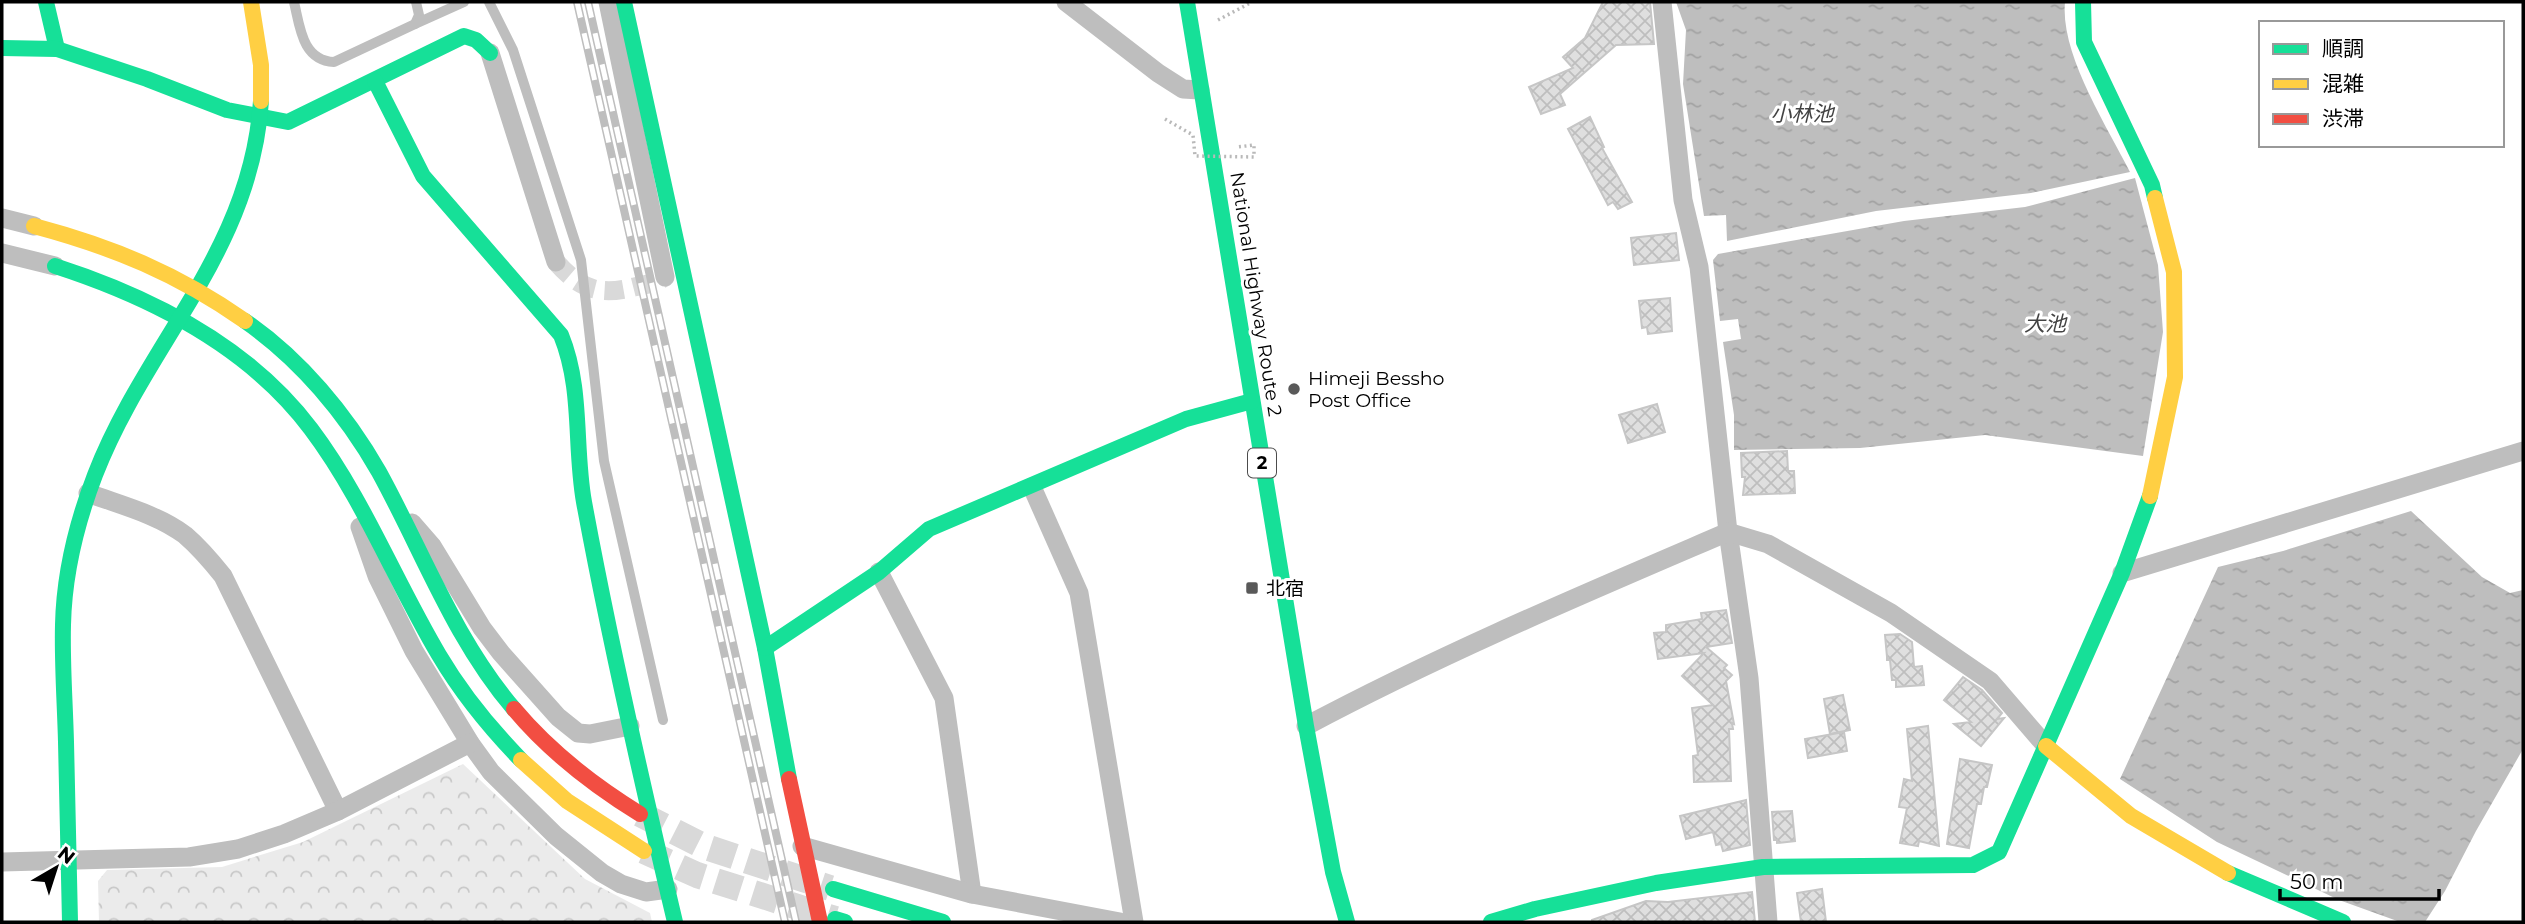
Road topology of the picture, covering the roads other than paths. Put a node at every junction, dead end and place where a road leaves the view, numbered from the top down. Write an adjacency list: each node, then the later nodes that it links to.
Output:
1 (46, 2): 15 (main road)
2 (251, 2): 19 (main road)
3 (294, 2): 13 (lane)
4 (416, 2): 13 (lane)
5 (464, 2): 13 (lane)
6 (489, 2): 40 (lane)
7 (608, 2): 27 (street)
8 (624, 2): 39 (main road)
9 (1066, 2): 18 (street)
10 (1187, 2): 18 (main road, National Highway Route 2 / 2)
11 (1662, 2): 36 (street)
12 (2083, 2): 38 (main road)
13 (415, 24)
14 (2, 48): 15 (main road)
15 (57, 49): 19 (main road)
16 (490, 53): 17 (main road); 24 (street)
17 (375, 81): 19 (main road); 41 (main road)
18 (1200, 90): 30 (main road, National Highway Route 2 / 2)
19 (261, 118): 28 (main road)
20 (2, 218): 22 (street)
21 (2, 226): 22 (street)
22 (34, 226): 28 (main road)
23 (2, 253): 26 (street)
24 (556, 262)
25 (2, 263): 26 (street)
26 (55, 266): 29 (main road)
27 (665, 277)
28 (198, 288): 29 (main road); 35 (main road)
29 (179, 318): 33 (main road); 34 (main road)
30 (1252, 401): 32 (main road); 42 (main road, National Highway Route 2 / 2)
31 (2523, 451): 38 (street)
32 (1032, 486): 37 (main road); 60 (street)
33 (349, 489): 43 (street); 48 (main road)
34 (88, 493): 45 (street); 49 (main road)
35 (393, 500): 41 (street); 46 (main road)
36 (1728, 532): 42 (street); 44 (street); 51 (street)
37 (879, 572): 39 (main road); 54 (street)
38 (2122, 573): 44 (main road)
39 (765, 648): 47 (main road)
40 (663, 720)
41 (630, 726): 53 (main road)
42 (1307, 726): 61 (main road, National Highway Route 2 / 2)
43 (470, 743): 45 (street); 53 (street)
44 (2046, 746): 51 (main road); 64 (main road)
45 (338, 811): 49 (street)
46 (640, 814)
47 (803, 846): 54 (street); 55 (main road)
48 (644, 851)
49 (68, 860): 50 (street); 56 (main road)
50 (2, 862)
51 (1763, 867): 62 (main road); 63 (street)
52 (833, 889): 58 (main road)
53 (668, 890): 57 (main road)
54 (972, 894): 59 (street)
55 (834, 921)
56 (70, 922)
57 (676, 922)
58 (943, 922)
59 (1120, 922)
60 (1134, 922)
61 (1346, 922)
62 (1490, 922)
63 (1768, 922)
64 (2343, 922)

